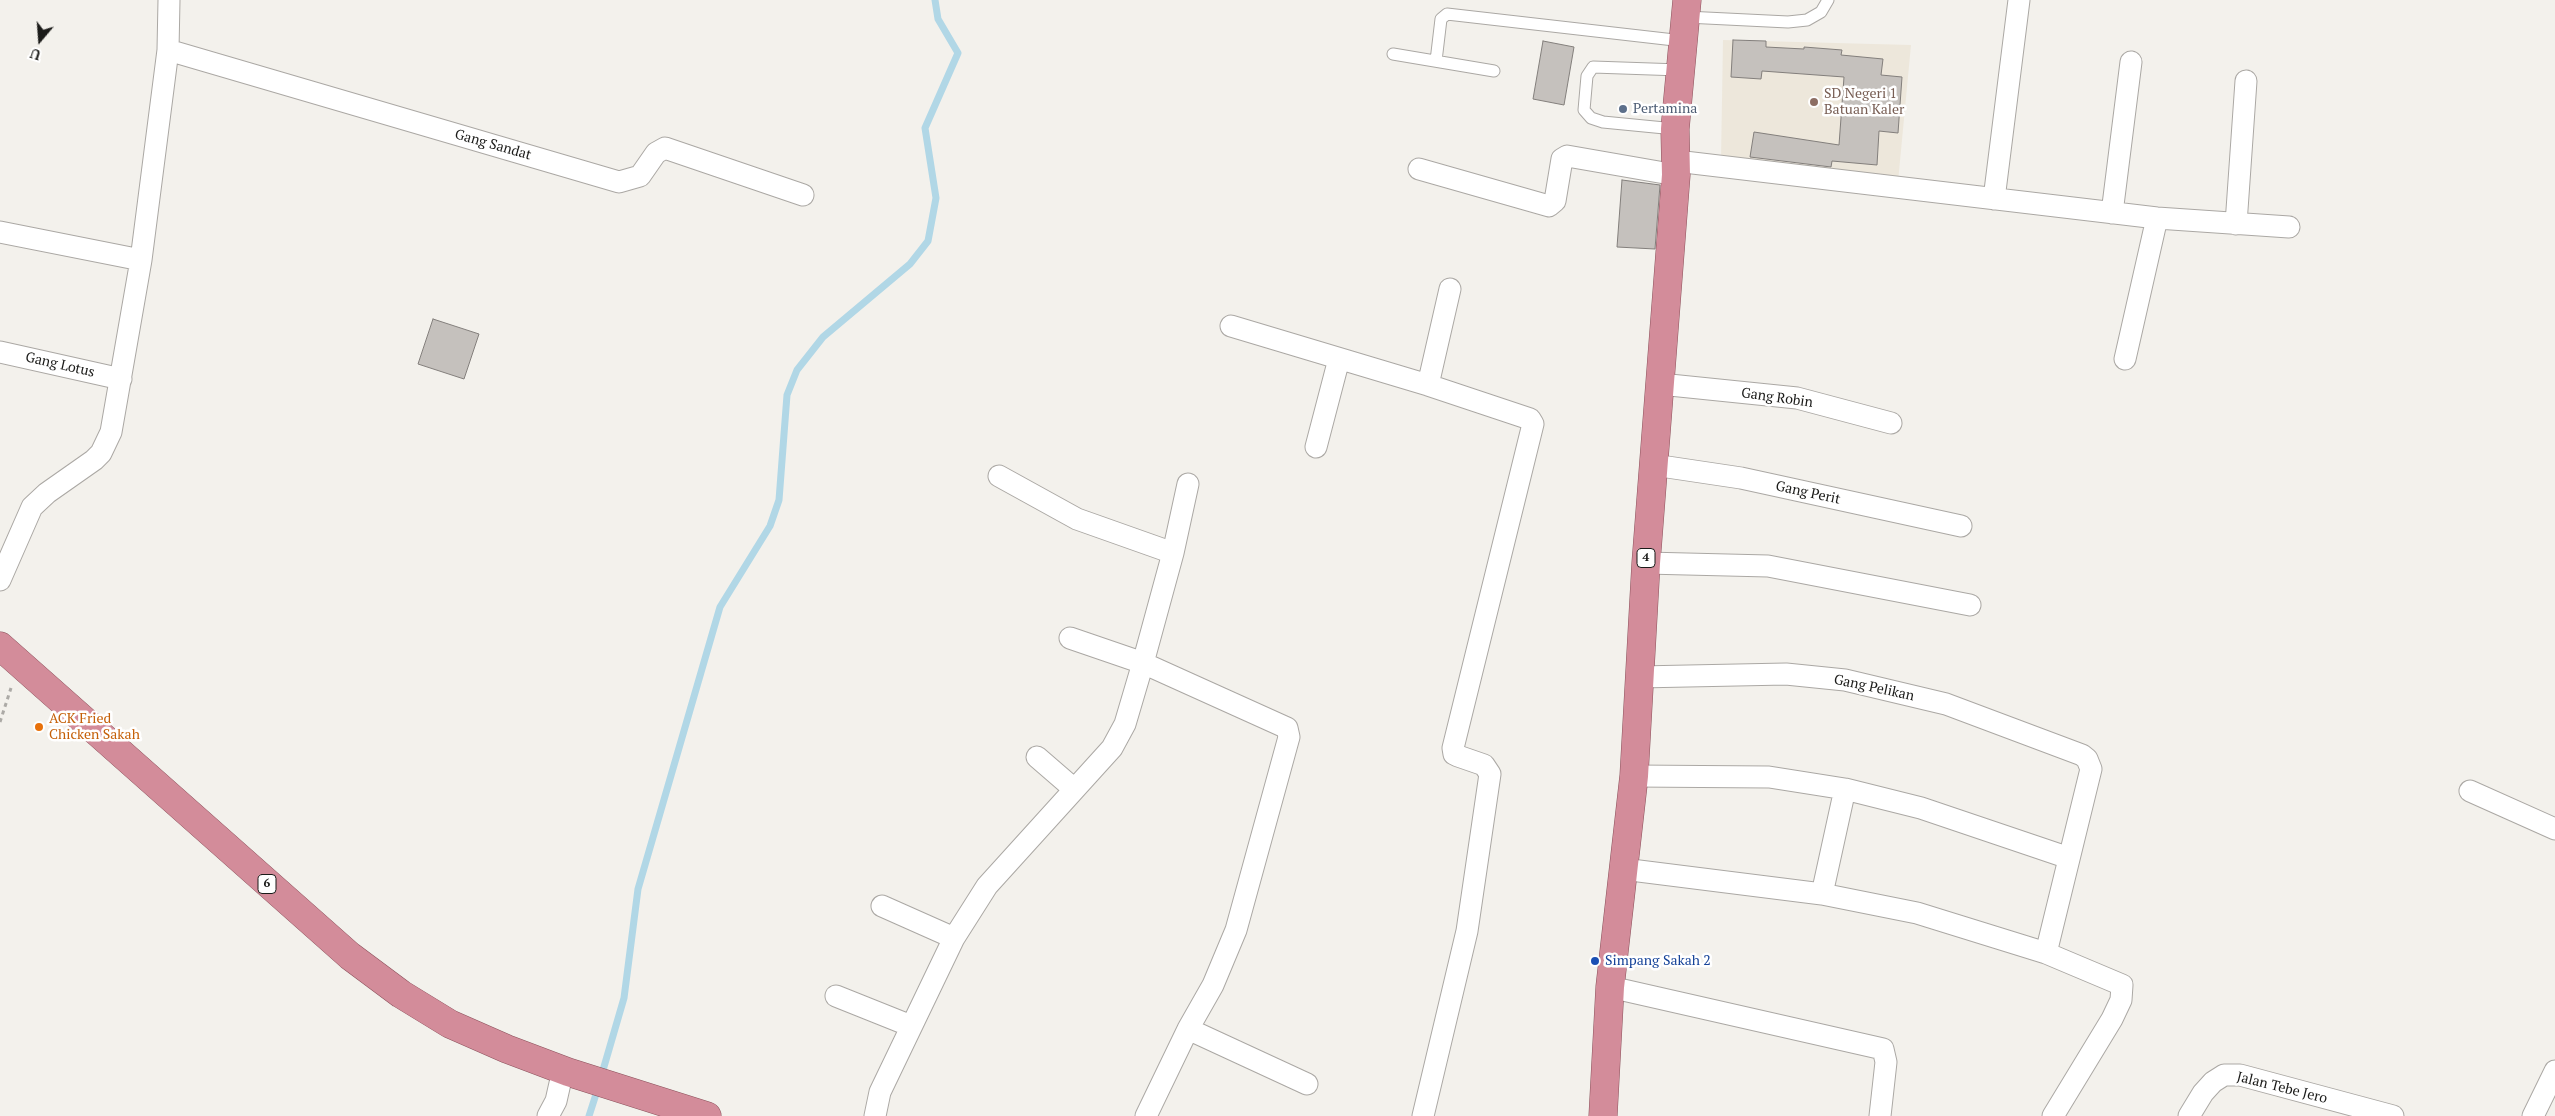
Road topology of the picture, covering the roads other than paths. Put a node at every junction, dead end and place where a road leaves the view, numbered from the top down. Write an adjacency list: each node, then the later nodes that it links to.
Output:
1 (169, 0): 5 (street)
2 (1828, 0): 4 (lane)
3 (2019, 0): 16 (street)
4 (1683, 12): 7 (lane); 9 (highway, 4)
5 (168, 50): 15 (street, Gang Sandat); 22 (street)
6 (1393, 54): 7 (lane)
7 (1436, 61): 10 (lane)
8 (2131, 62): 17 (street)
9 (1680, 70): 12 (highway, 4); 12 (lane)
10 (1494, 71)
11 (2246, 81): 19 (street)
12 (1675, 129): 13 (highway, 4)
13 (1676, 168): 14 (street); 16 (street); 29 (highway, 4)
14 (1419, 169)
15 (803, 195)
16 (1994, 199): 17 (street)
17 (2112, 213): 18 (street)
18 (2156, 218): 19 (street); 27 (street)
19 (2236, 224): 20 (street)
20 (2289, 227)
21 (0, 232): 22 (street)
22 (141, 260): 28 (street)
23 (1450, 289): 30 (street)
24 (1231, 326): 26 (street)
25 (0, 352): 28 (street, Gang Lotus)
26 (1339, 359): 30 (street); 32 (street)
27 (2125, 359)
28 (121, 379): 39 (street)
29 (1660, 384): 31 (street, Gang Robin); 33 (highway, 4)
30 (1428, 385): 69 (street)
31 (1891, 423)
32 (1316, 447)
33 (1654, 465): 36 (street, Gang Perit); 38 (highway, 4)
34 (999, 476): 37 (street)
35 (1188, 484): 37 (street)
36 (1962, 526)
37 (1173, 553): 43 (street)
38 (1646, 563): 40 (street); 44 (highway, 4)
39 (0, 580)
40 (1970, 605)
41 (1070, 638): 43 (street)
42 (9, 654): 61 (highway, 6)
43 (1143, 662): 47 (street); 60 (street)
44 (1639, 677): 46 (highway, 4); 51 (street, Gang Pelikan)
45 (1037, 757): 47 (street)
46 (1634, 776): 48 (street); 52 (highway, 4)
47 (1074, 789): 55 (street)
48 (1845, 789): 51 (street); 53 (street)
49 (2470, 791): 50 (street)
50 (2555, 829)
51 (2069, 858): 56 (street)
52 (1623, 869): 53 (street); 57 (highway, 4)
53 (1822, 894): 56 (street)
54 (882, 906): 55 (street)
55 (954, 938): 59 (street)
56 (2046, 953): 64 (street)
57 (1610, 987): 70 (highway, 4); 71 (street)
58 (836, 996): 59 (street)
59 (911, 1026): 67 (street)
60 (1188, 1029): 63 (street); 68 (street)
61 (565, 1071): 65 (street); 66 (highway, 6)
62 (2555, 1071): 74 (street)
63 (1307, 1084)
64 (2053, 1114)
65 (548, 1116)
66 (707, 1116)
67 (876, 1116)
68 (1146, 1116)
69 (1423, 1116)
70 (1602, 1116)
71 (1880, 1116)
72 (2189, 1116): 73 (street, Jalan Tebe Jero)
73 (2393, 1116)
74 (2534, 1116)

